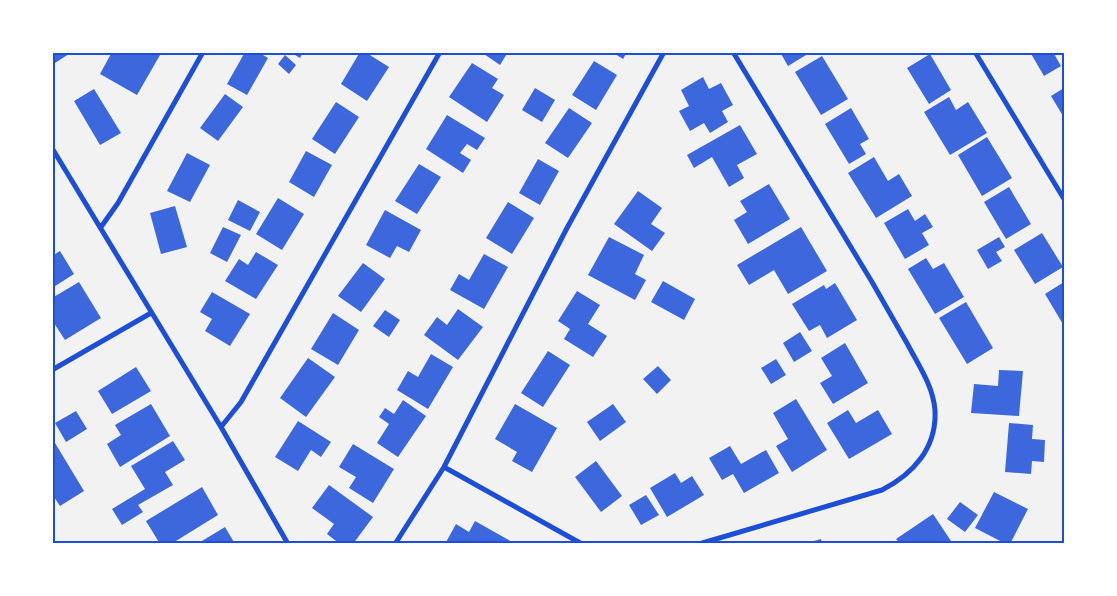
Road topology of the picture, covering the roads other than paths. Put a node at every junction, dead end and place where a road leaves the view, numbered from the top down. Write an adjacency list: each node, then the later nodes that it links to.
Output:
1 (203, 52): 8 (street)
2 (440, 52): 11 (street)
3 (664, 52): 12 (street)
4 (733, 52): 16 (street)
5 (975, 52): 7 (street)
6 (52, 148): 8 (street)
7 (1064, 199)
8 (101, 227): 9 (street)
9 (151, 313): 10 (street); 11 (street)
10 (52, 370)
11 (221, 427): 13 (street)
12 (444, 467): 14 (street); 15 (street)
13 (288, 544)
14 (395, 544)
15 (582, 544)
16 (699, 544)

